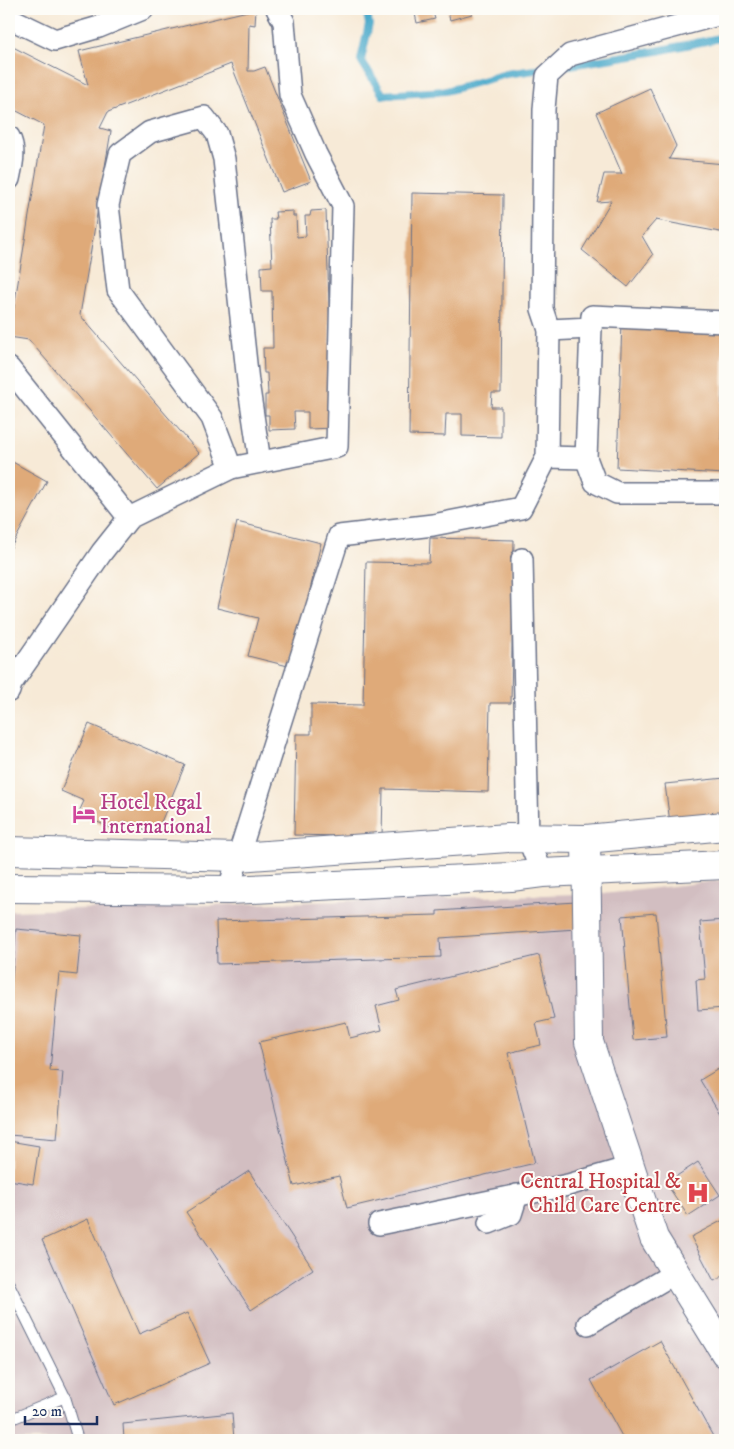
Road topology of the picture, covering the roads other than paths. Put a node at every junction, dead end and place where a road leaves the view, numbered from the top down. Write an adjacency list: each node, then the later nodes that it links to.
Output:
1 (143, 9): 4 (street)
2 (277, 9): 13 (street)
3 (725, 13): 9 (street)
4 (9, 18)
5 (9, 136): 6 (street)
6 (9, 179)
7 (725, 322): 8 (street)
8 (591, 328): 9 (street); 12 (street)
9 (548, 330): 11 (street)
10 (9, 368): 16 (street)
11 (547, 457): 12 (street); 23 (street)
12 (586, 458): 15 (street)
13 (260, 462): 14 (street); 14 (street)
14 (231, 468): 16 (street)
15 (725, 492)
16 (129, 518): 18 (street)
17 (522, 559): 20 (street)
18 (9, 691)
19 (725, 826): 21 (main road)
20 (518, 838): 21 (main road); 23 (main road); 26 (street)
21 (586, 839): 25 (main road)
22 (9, 851): 23 (main road)
23 (238, 857): 28 (street)
24 (725, 865): 25 (main road)
25 (586, 871): 26 (main road); 29 (main road)
26 (542, 873): 28 (main road)
27 (9, 888): 28 (main road)
28 (229, 890)
29 (630, 1167): 30 (street); 33 (main road)
30 (518, 1195): 31 (street); 32 (street)
31 (489, 1223)
32 (379, 1224)
33 (675, 1273): 35 (street); 36 (main road)
34 (9, 1284): 37 (lane)
35 (588, 1324)
36 (725, 1354)
37 (65, 1397): 38 (lane); 39 (lane)
38 (9, 1420)
39 (78, 1440)

